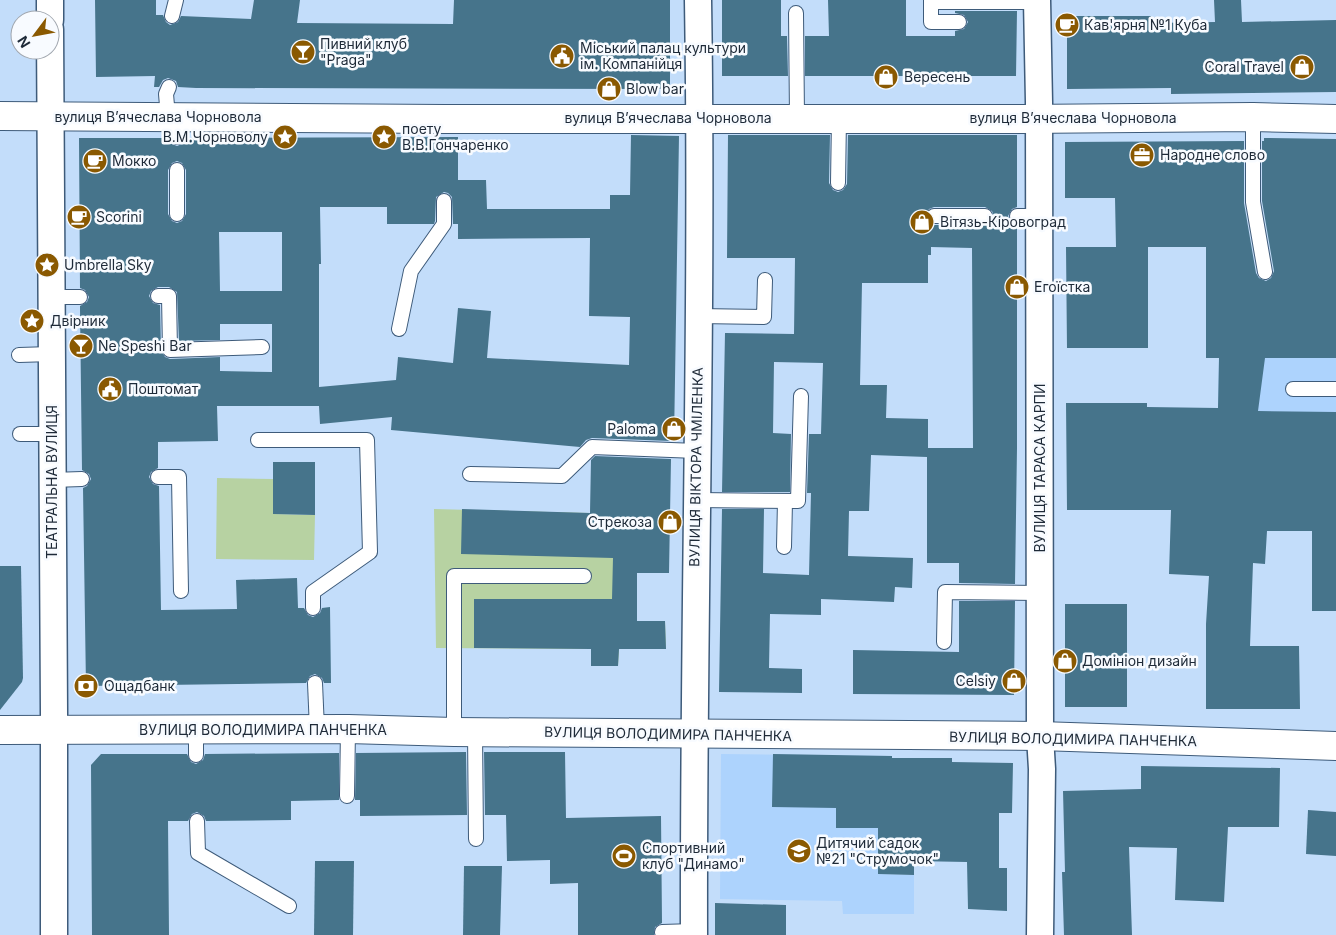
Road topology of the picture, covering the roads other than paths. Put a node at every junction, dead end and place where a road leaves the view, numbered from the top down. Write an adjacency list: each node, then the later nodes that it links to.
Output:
1 (176, 0): 6 (lane)
2 (698, 0): 13 (street, ВУЛИЦЯ ВІКТОРА ЧМІЛЕНКА)
3 (931, 1): 4 (lane); 7 (lane)
4 (1037, 1): 16 (street, ВУЛИЦЯ ТАРАСА КАРПИ)
5 (796, 13): 14 (lane)
6 (172, 16)
7 (959, 22)
8 (50, 60): 11 (street, ТЕАТРАЛЬНА ВУЛИЦЯ)
9 (170, 87): 18 (lane)
10 (0, 116): 11 (street, вулиця Вʼячеслава Чорновола)
11 (51, 117): 18 (street, вулиця Вʼячеслава Чорновола); 29 (street, ТЕАТРАЛЬНА ВУЛИЦЯ)
12 (1253, 117): 16 (street, вулиця Вʼячеслава Чорновола); 17 (street, вулиця Вʼячеслава Чорновола); 25 (lane)
13 (701, 118): 14 (street, вулиця Вʼячеслава Чорновола); 18 (street, вулиця Вʼячеслава Чорновола); 30 (street, ВУЛИЦЯ ВІКТОРА ЧМІЛЕНКА)
14 (797, 118): 15 (street, вулиця Вʼячеслава Чорновола)
15 (839, 118): 16 (street, вулиця Вʼячеслава Чорновола); 20 (lane)
16 (1039, 119): 51 (street, ВУЛИЦЯ ТАРАСА КАРПИ)
17 (1336, 119)
18 (174, 124)
19 (177, 170): 22 (lane)
20 (838, 183)
21 (444, 201): 31 (lane)
22 (178, 214)
23 (934, 216): 24 (lane)
24 (985, 216)
25 (1265, 272)
26 (765, 280): 30 (lane)
27 (80, 296): 29 (lane)
28 (158, 296): 32 (lane)
29 (51, 297): 33 (street, ТЕАТРАЛЬНА ВУЛИЦЯ)
30 (698, 316): 41 (street, ВУЛИЦЯ ВІКТОРА ЧМІЛЕНКА)
31 (399, 329)
32 (262, 348)
33 (52, 354): 34 (lane); 39 (street, ТЕАТРАЛЬНА ВУЛИЦЯ)
34 (20, 355)
35 (1293, 389): 36 (lane)
36 (1336, 389)
37 (801, 396): 47 (lane)
38 (20, 434): 39 (lane)
39 (52, 434): 45 (street, ТЕАТРАЛЬНА ВУЛИЦЯ)
40 (258, 440): 52 (lane)
41 (696, 451): 42 (lane); 46 (street, ВУЛИЦЯ ВІКТОРА ЧМІЛЕНКА)
42 (470, 474)
43 (158, 477): 50 (lane)
44 (82, 479): 45 (lane)
45 (52, 480): 57 (street, ТЕАТРАЛЬНА ВУЛИЦЯ)
46 (696, 500): 47 (lane); 60 (street, ВУЛИЦЯ ВІКТОРА ЧМІЛЕНКА)
47 (785, 501): 48 (lane)
48 (784, 548)
49 (584, 576): 59 (lane)
50 (180, 591)
51 (1040, 593): 53 (lane); 61 (street, ВУЛИЦЯ ТАРАСА КАРПИ)
52 (313, 608)
53 (944, 642)
54 (315, 683): 55 (lane)
55 (317, 729): 57 (street, ВУЛИЦЯ ВОЛОДИМИРА ПАНЧЕНКА); 58 (street, ВУЛИЦЯ ВОЛОДИМИРА ПАНЧЕНКА)
56 (0, 730): 57 (street, ВУЛИЦЯ ВОЛОДИМИРА ПАНЧЕНКА)
57 (54, 730): 69 (street, ТЕАТРАЛЬНА ВУЛИЦЯ)
58 (348, 730): 59 (street, ВУЛИЦЯ ВОЛОДИМИРА ПАНЧЕНКА); 63 (lane)
59 (464, 732): 60 (street, ВУЛИЦЯ ВОЛОДИМИРА ПАНЧЕНКА); 65 (lane)
60 (694, 734): 61 (street, ВУЛИЦЯ ВОЛОДИМИРА ПАНЧЕНКА); 68 (street, ВУЛИЦЯ ВІКТОРА ЧМІЛЕНКА)
61 (1040, 736): 62 (street, ВУЛИЦЯ ВОЛОДИМИРА ПАНЧЕНКА); 70 (street, ВУЛИЦЯ ТАРАСА КАРПИ)
62 (1336, 746)
63 (348, 796)
64 (197, 821): 66 (lane)
65 (476, 840)
66 (289, 906)
67 (662, 932): 68 (lane)
68 (694, 933)
69 (54, 935)
70 (1040, 935)

